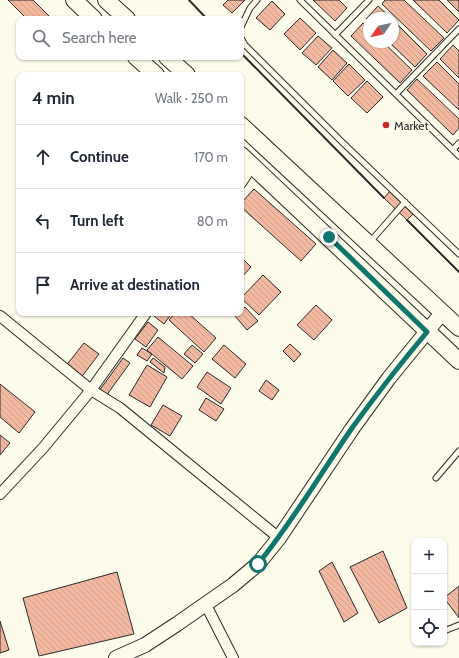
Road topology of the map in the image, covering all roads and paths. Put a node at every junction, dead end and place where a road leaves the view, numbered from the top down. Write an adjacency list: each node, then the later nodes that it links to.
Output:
1 (74, 0): 6 (main road)
2 (106, 0): 7 (main road)
3 (257, 0): 8 (lane)
4 (300, 0): 10 (lane)
5 (370, 0): 10 (lane)
6 (91, 16)
7 (124, 16)
8 (244, 20)
9 (459, 29): 14 (lane)
10 (335, 35): 14 (lane)
11 (244, 43): 21 (lane)
12 (139, 60): 13 (main road)
13 (153, 72)
14 (396, 94): 17 (lane)
15 (244, 128): 22 (main road)
16 (459, 143): 17 (lane)
17 (453, 150): 18 (lane)
18 (459, 156)
19 (247, 160): 20 (street); 28 (main road)
20 (244, 172)
21 (405, 202): 22 (lane); 23 (lane)
22 (369, 244): 24 (main road)
23 (459, 254)
24 (442, 313): 27 (main road); 28 (main road)
25 (0, 316): 30 (street)
26 (144, 316): 30 (street)
27 (459, 328)
28 (427, 332): 29 (main road); 34 (main road)
29 (459, 361)
30 (91, 390): 33 (street); 34 (street)
31 (459, 451): 32 (lane)
32 (436, 478)
33 (0, 494)
34 (279, 538): 35 (main road)
35 (206, 605): 38 (main road); 39 (street)
36 (459, 625): 37 (lane)
37 (447, 630)
38 (116, 658)
39 (234, 658)

